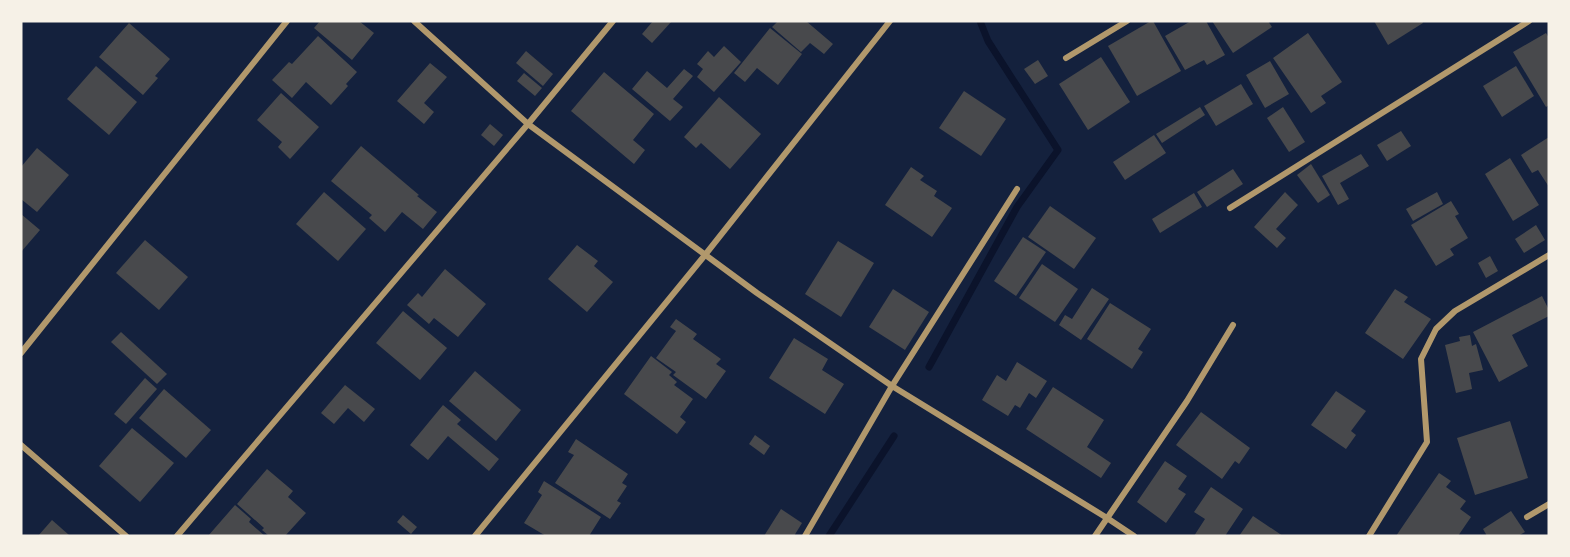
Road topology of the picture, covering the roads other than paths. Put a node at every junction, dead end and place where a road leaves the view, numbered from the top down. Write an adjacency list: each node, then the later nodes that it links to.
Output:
1 (287, 21): 14 (street)
2 (414, 21): 8 (street)
3 (613, 21): 8 (street)
4 (890, 21): 11 (street)
5 (1127, 21): 7 (street)
6 (1529, 21): 10 (street)
7 (1066, 58)
8 (528, 124): 11 (street); 21 (street)
9 (1017, 189): 15 (street)
10 (1230, 208)
11 (705, 255): 15 (street); 22 (street)
12 (1549, 255): 26 (street)
13 (1233, 325): 19 (street)
14 (21, 353)
15 (892, 386): 19 (street); 23 (street)
16 (21, 445): 20 (street)
17 (1549, 504): 18 (street)
18 (1527, 517)
19 (1107, 518): 24 (street); 25 (street)
20 (126, 536)
21 (177, 536)
22 (475, 536)
23 (805, 536)
24 (1095, 536)
25 (1134, 536)
26 (1369, 536)

